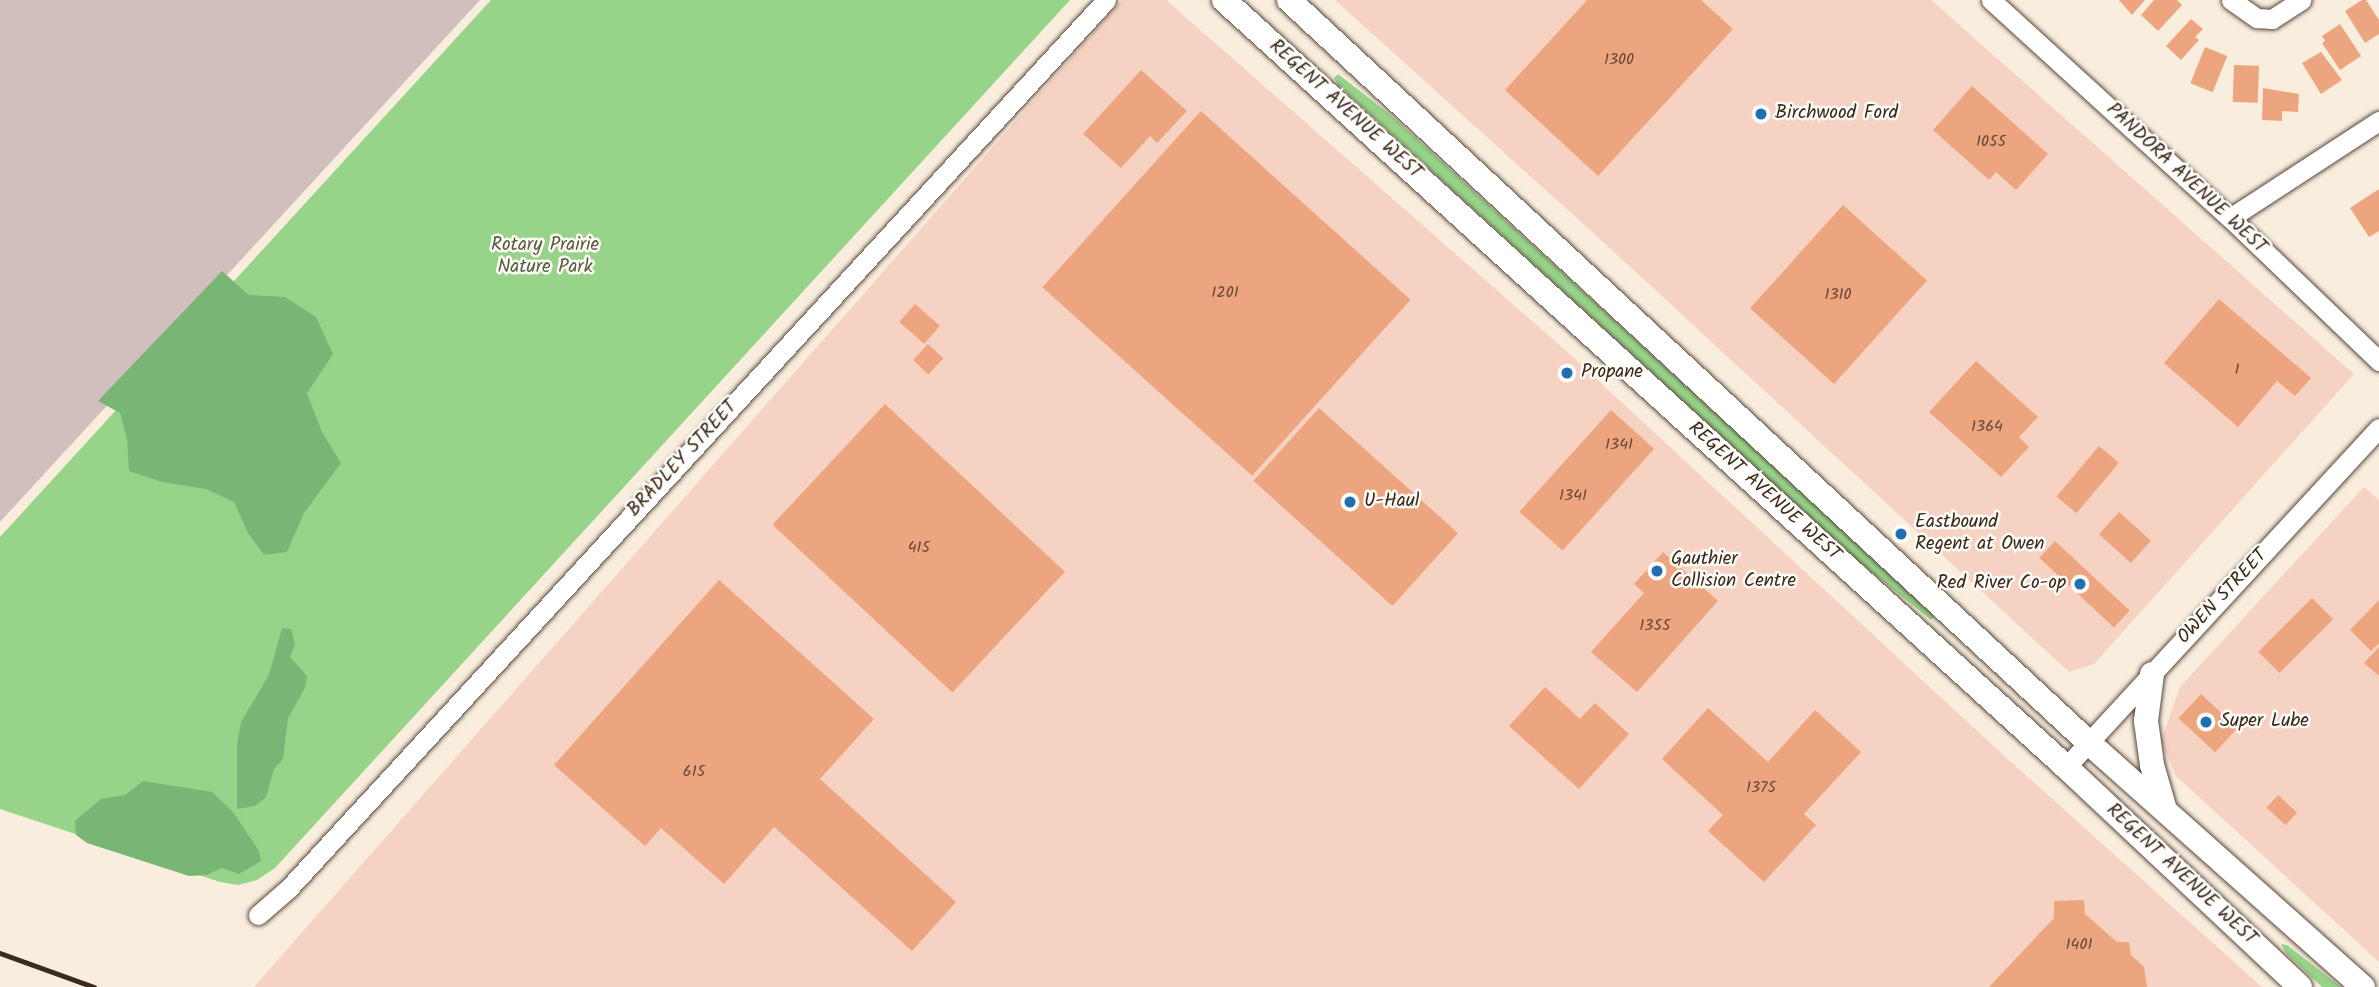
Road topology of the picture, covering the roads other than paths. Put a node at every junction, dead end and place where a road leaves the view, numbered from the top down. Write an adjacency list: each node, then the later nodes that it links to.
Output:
1 (1106, 0): 15 (street, BRADLEY STREET)
2 (1224, 0): 13 (main road, REGENT AVENUE WEST)
3 (1289, 0): 12 (main road, REGENT AVENUE WEST)
4 (1991, 0): 8 (street, PANDORA AVENUE WEST)
5 (2231, 0): 6 (street)
6 (2301, 0)
7 (2379, 121): 8 (street)
8 (2230, 218): 9 (street, PANDORA AVENUE WEST)
9 (2379, 361)
10 (2379, 428): 11 (street, OWEN STREET)
11 (2152, 674): 12 (street, OWEN STREET); 14 (main road)
12 (2089, 743): 13 (street, OWEN STREET); 14 (main road, REGENT AVENUE WEST)
13 (2066, 767): 16 (main road, REGENT AVENUE WEST)
14 (2165, 811): 17 (main road, REGENT AVENUE WEST)
15 (258, 915)
16 (2300, 987)
17 (2363, 987)

